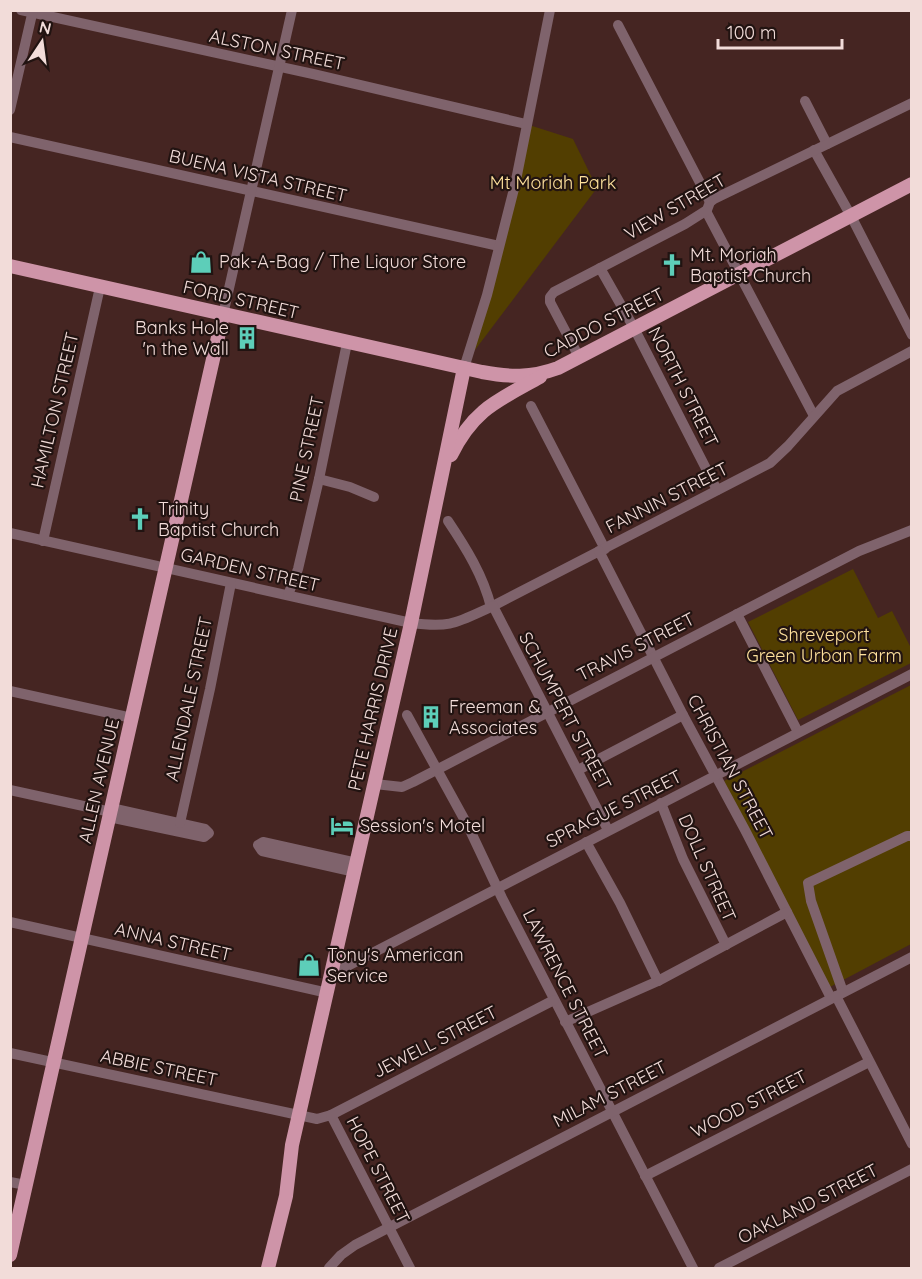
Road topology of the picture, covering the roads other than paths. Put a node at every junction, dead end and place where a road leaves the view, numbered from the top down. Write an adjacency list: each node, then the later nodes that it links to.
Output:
1 (21, 10): 4 (street, ALSTON STREET)
2 (291, 10): 6 (street)
3 (550, 10): 10 (street)
4 (33, 12): 6 (street, ALSTON STREET); 9 (street)
5 (618, 25): 16 (street)
6 (279, 67): 10 (street, ALSTON STREET); 15 (street)
7 (805, 101): 12 (street)
8 (912, 103): 12 (street, VIEW STREET)
9 (10, 110)
10 (526, 124): 18 (street)
11 (10, 137): 15 (street, BUENA VISTA STREET)
12 (827, 144): 13 (street, VIEW STREET)
13 (814, 150): 16 (street, VIEW STREET); 17 (street)
14 (912, 184): 17 (main road, CADDO STREET)
15 (251, 190): 18 (street, BUENA VISTA STREET); 23 (street)
16 (708, 207): 20 (street, VIEW STREET); 21 (street)
17 (850, 216): 21 (main road, CADDO STREET); 25 (street)
18 (499, 246): 29 (street)
19 (10, 266): 22 (main road, FORD STREET)
20 (600, 268): 24 (street, NORTH STREET); 28 (street, VIEW STREET)
21 (740, 274): 24 (main road, CADDO STREET); 32 (street)
22 (100, 287): 23 (main road, FORD STREET); 40 (street, HAMILTON STREET)
23 (223, 315): 26 (main road, FORD STREET); 42 (main road, ALLEN AVENUE)
24 (634, 328): 28 (main road, CADDO STREET); 35 (street, NORTH STREET)
25 (912, 335)
26 (347, 343): 29 (main road, FORD STREET); 34 (street, PINE STREET)
27 (912, 351): 32 (street, FANNIN STREET)
28 (579, 357): 30 (main road, CADDO STREET)
29 (464, 368): 30 (main road, CADDO STREET); 33 (main road, PETE HARRIS DRIVE)
30 (558, 368): 33 (main road)
31 (531, 406): 41 (street, CHRISTIAN STREET)
32 (814, 416): 35 (street, FANNIN STREET)
33 (442, 473): 47 (main road, PETE HARRIS DRIVE)
34 (319, 479): 36 (street); 44 (street, PINE STREET)
35 (717, 490): 41 (street, FANNIN STREET)
36 (374, 497)
37 (448, 521): 45 (street, SCHUMPERT STREET)
38 (912, 530): 46 (street, TRAVIS STREET)
39 (10, 533): 40 (street, GARDEN STREET)
40 (43, 540): 42 (street, GARDEN STREET)
41 (602, 550): 45 (street, FANNIN STREET); 48 (street, CHRISTIAN STREET)
42 (166, 568): 43 (street, GARDEN STREET); 54 (main road, ALLEN AVENUE)
43 (231, 583): 44 (street, GARDEN STREET); 63 (street, ALLENDALE STREET)
44 (288, 595): 47 (street, GARDEN STREET)
45 (492, 607): 47 (street, FANNIN STREET); 51 (street, SCHUMPERT STREET)
46 (737, 614): 48 (street, TRAVIS STREET); 55 (street)
47 (411, 622): 59 (main road, PETE HARRIS DRIVE)
48 (654, 656): 51 (street, TRAVIS STREET); 53 (street, CHRISTIAN STREET)
49 (912, 674): 55 (street, SPRAGUE STREET)
50 (10, 691): 54 (street)
51 (547, 711): 56 (street, TRAVIS STREET); 57 (street, SCHUMPERT STREET)
52 (407, 715): 56 (street, LAWRENCE STREET)
53 (683, 715): 57 (street); 58 (street, CHRISTIAN STREET)
54 (132, 718): 62 (main road, ALLEN AVENUE)
55 (798, 732): 58 (street, SPRAGUE STREET)
56 (437, 769): 59 (street, TRAVIS STREET); 68 (street, LAWRENCE STREET)
57 (578, 770): 64 (street, SCHUMPERT STREET)
58 (715, 774): 61 (street, SPRAGUE STREET); 69 (street, CHRISTIAN STREET)
59 (375, 784): 67 (main road, PETE HARRIS DRIVE)
60 (10, 790): 62 (street)
61 (661, 803): 64 (street, SPRAGUE STREET); 72 (street, DOLL STREET)
62 (110, 812): 63 (street); 63 (street); 71 (main road, ALLEN AVENUE)
63 (180, 823)
64 (608, 830): 66 (street, SPRAGUE STREET)
65 (912, 836): 77 (street)
66 (586, 842): 68 (street, SPRAGUE STREET); 75 (street)
67 (356, 867): 67 (street); 74 (main road, PETE HARRIS DRIVE)
68 (498, 888): 74 (street, SPRAGUE STREET); 78 (street, LAWRENCE STREET)
69 (787, 912): 72 (street); 77 (street, CHRISTIAN STREET)
70 (10, 922): 71 (street, ANNA STREET)
71 (82, 938): 76 (street, ANNA STREET); 82 (main road, ALLEN AVENUE)
72 (726, 945): 75 (street)
73 (912, 957): 77 (street, MILAM STREET)
74 (332, 974): 76 (main road, PETE HARRIS DRIVE)
75 (658, 981): 79 (street)
76 (328, 993): 84 (main road, PETE HARRIS DRIVE)
77 (837, 995): 81 (street); 83 (street, MILAM STREET)
78 (554, 1000): 79 (street, LAWRENCE STREET); 85 (street, JEWELL STREET)
79 (566, 1022): 83 (street, LAWRENCE STREET)
80 (10, 1053): 82 (street, ABBIE STREET)
81 (869, 1062): 86 (street); 88 (street, WOOD STREET)
82 (54, 1063): 84 (street, ABBIE STREET); 90 (main road, ALLEN AVENUE)
83 (612, 1112): 88 (street, LAWRENCE STREET); 91 (street, MILAM STREET)
84 (301, 1115): 85 (street, HOPE STREET); 93 (main road, PETE HARRIS DRIVE)
85 (331, 1115): 91 (street, HOPE STREET)
86 (912, 1144)
87 (912, 1169): 97 (street, OAKLAND STREET)
88 (645, 1176): 96 (street, LAWRENCE STREET)
89 (10, 1182): 90 (street)
90 (26, 1185): 92 (main road, ALLEN AVENUE)
91 (389, 1227): 94 (street, MILAM STREET); 95 (street, HOPE STREET)
92 (10, 1255)
93 (268, 1269)
94 (329, 1269)
95 (410, 1269)
96 (693, 1269)
97 (719, 1269)

